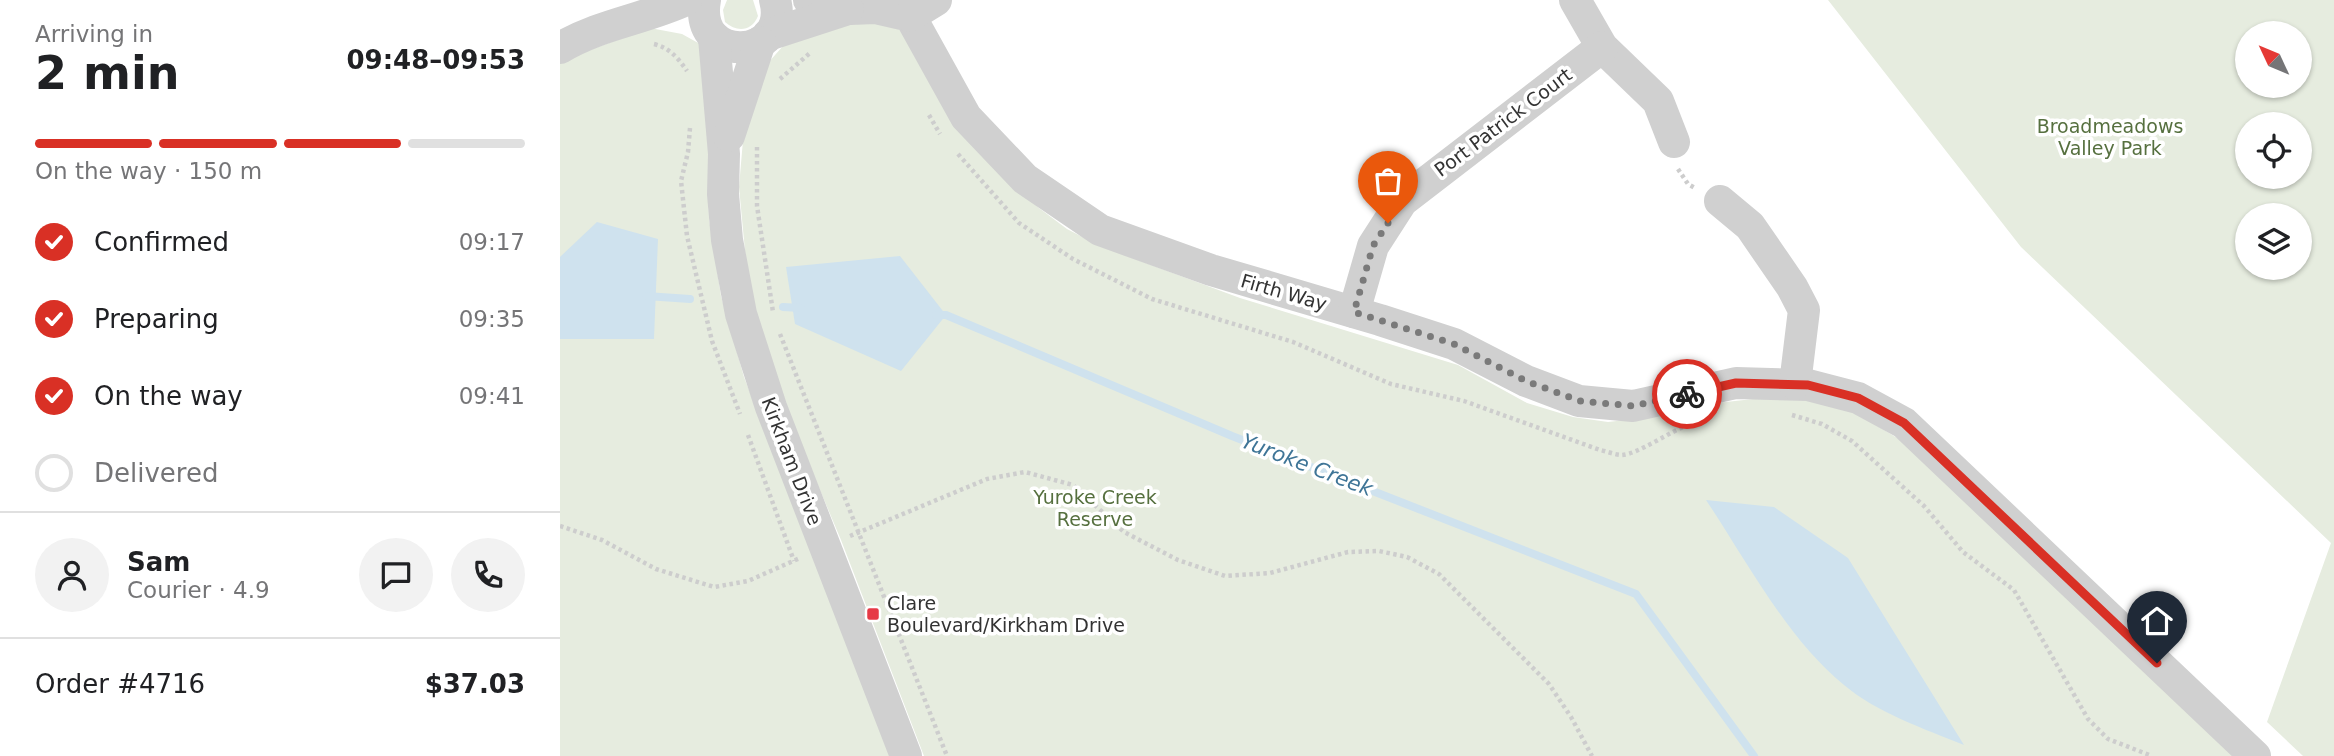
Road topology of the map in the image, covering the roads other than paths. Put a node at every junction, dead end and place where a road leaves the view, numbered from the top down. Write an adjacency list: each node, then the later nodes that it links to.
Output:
1 (686, 0): 8 (street)
2 (705, 0): 9 (street, Kirkham Drive)
3 (775, 0): 10 (street, Kirkham Drive)
4 (809, 0): 7 (street, Firth Way)
5 (1575, 0): 11 (street)
6 (923, 8): 7 (street, Firth Way); 16 (street, Firth Way)
7 (850, 9): 10 (street, Firth Way)
8 (640, 17): 9 (street, Firth Way); 12 (street)
9 (712, 35): 10 (street, Firth Way); 14 (street, Kirkham Drive)
10 (764, 39): 14 (street, Kirkham Drive)
11 (1602, 47): 13 (street); 16 (street, Port Patrick Court)
12 (560, 48)
13 (1674, 142)
14 (724, 154): 18 (street, Kirkham Drive)
15 (1720, 201): 17 (street)
16 (1354, 312): 17 (street, Firth Way)
17 (1795, 384): 19 (street, Firth Way)
18 (906, 756)
19 (2255, 756)

